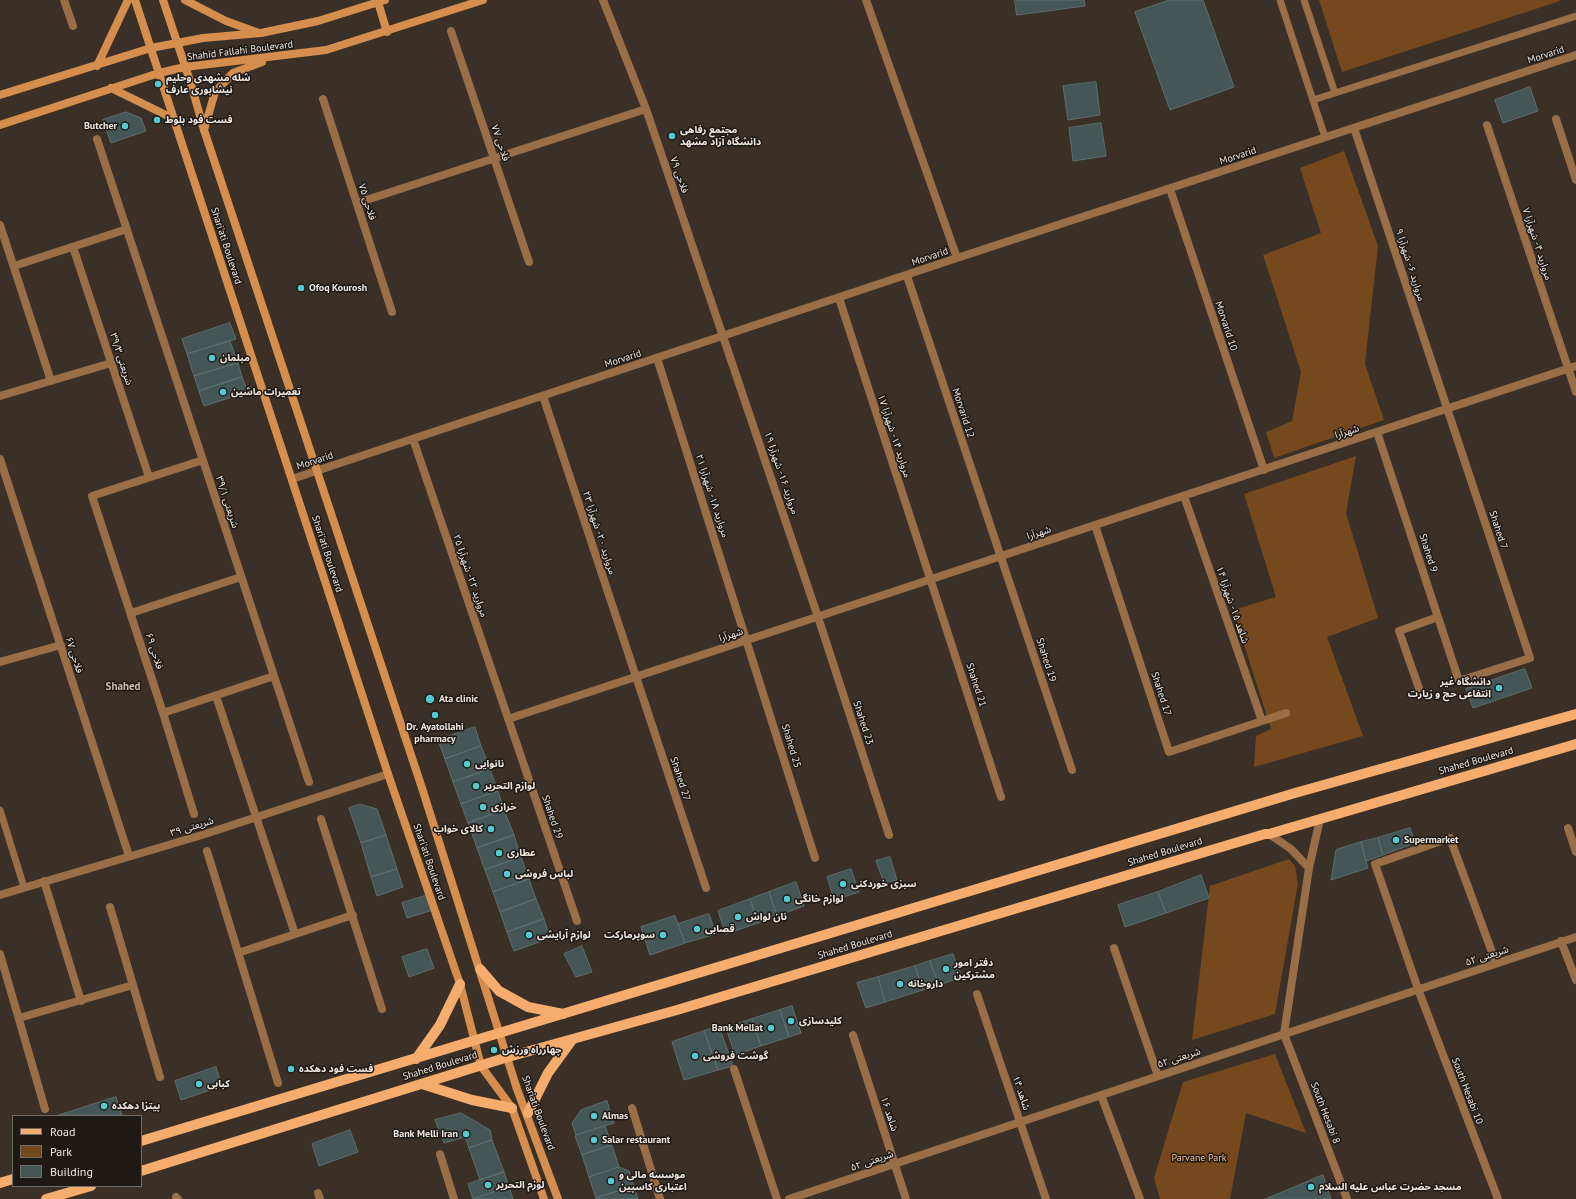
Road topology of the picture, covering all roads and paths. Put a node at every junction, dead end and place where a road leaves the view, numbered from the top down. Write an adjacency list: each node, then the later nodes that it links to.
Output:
1 (64, 0): 13 (street)
2 (128, 0): 21 (main road)
3 (135, 0): 18 (main road, Shari'ati Boulevard)
4 (163, 0): 17 (main road, Shari'ati Boulevard)
5 (185, 0): 16 (main road)
6 (483, 0): 15 (main road, Shahid Fallahi Boulevard)
7 (603, 0): 29 (street, فلاحی ۷۹)
8 (866, 0): 45 (street)
9 (1280, 0): 28 (lane)
10 (1304, 0): 25 (lane)
11 (382, 1): 15 (main road); 16 (main road, Shahid Fallahi Boulevard)
12 (1576, 16): 25 (lane)
13 (73, 26)
14 (451, 31): 38 (street, فلاحی ۷۷)
15 (387, 32): 20 (main road, Shahid Fallahi Boulevard)
16 (262, 34): 17 (main road, Shahid Fallahi Boulevard)
17 (177, 43): 18 (main road, Shahid Fallahi Boulevard); 22 (main road, Shari'ati Boulevard)
18 (151, 48): 21 (main road, Shahid Fallahi Boulevard); 23 (main road, Shari'ati Boulevard)
19 (1576, 56): 34 (street, Morvarid)
20 (272, 58): 22 (main road, Shahid Fallahi Boulevard); 35 (main road)
21 (97, 66): 26 (main road, Shahid Fallahi Boulevard)
22 (185, 67): 23 (main road, Shahid Fallahi Boulevard); 35 (main road, Shari'ati Boulevard)
23 (159, 72): 24 (main road, Shahid Fallahi Boulevard); 30 (main road, Shari'ati Boulevard)
24 (111, 88): 30 (main road); 32 (main road, Shahid Fallahi Boulevard)
25 (1335, 93): 28 (lane)
26 (0, 95)
27 (323, 99): 41 (street, فلاحی ۷۵)
28 (1313, 100): 36 (lane)
29 (646, 109): 38 (street); 51 (street, فلاحی ۷۹)
30 (174, 119): 67 (main road, Shari'ati Boulevard)
31 (1556, 119): 39 (street)
32 (0, 125)
33 (1487, 125): 54 (street, مروارید ۴- شهرآرا ۷)
34 (1354, 128): 36 (street, Morvarid); 59 (street, مروارید ۶- شهرآرا ۹)
35 (204, 130): 65 (main road, Shari'ati Boulevard)
36 (1325, 137): 40 (street, Morvarid)
37 (97, 139): 43 (street, شریعتی ۳۹/۱)
38 (494, 158): 41 (street); 46 (street, فلاحی ۷۷)
39 (1576, 180)
40 (1170, 189): 45 (street, Morvarid); 64 (street, Morvarid 10)
41 (357, 203): 50 (street, فلاحی ۷۵)
42 (0, 225): 47 (street)
43 (127, 229): 44 (street); 63 (street, شریعتی ۳۹/۱)
44 (73, 247): 47 (street); 53 (street, شریعتی ۳۹/۳)
45 (957, 258): 48 (street, Morvarid)
46 (529, 262)
47 (14, 266): 55 (street)
48 (907, 276): 49 (street, Morvarid); 70 (street, Morvarid 12)
49 (839, 298): 51 (street, Morvarid); 72 (street, مروارید ۱۴- شهرآرا ۱۷)
50 (392, 312)
51 (724, 336): 52 (street, Morvarid); 74 (street, مروارید ۱۶- شهرآرا ۱۹)
52 (657, 358): 58 (street, Morvarid); 76 (street, مروارید ۱۸- شهرآرا ۲۱)
53 (111, 363): 55 (street); 66 (street, شریعتی ۳۹/۳)
54 (1572, 368): 56 (street, مروارید ۴- شهرآرا ۷); 59 (street, شهرآرا)
55 (51, 381): 57 (street)
56 (1576, 392)
57 (0, 396)
58 (543, 396): 61 (street, Morvarid); 80 (street, مروارید ۲۰- شهرآرا ۲۳)
59 (1447, 409): 60 (street, شهرآرا); 81 (street, Shahed 7)
60 (1377, 432): 64 (street, شهرآرا); 75 (street, Shahed 9)
61 (413, 439): 65 (street, Morvarid); 87 (street, مروارید ۲۲- شهرآرا ۲۵)
62 (0, 459): 77 (street, فلاحی ۶۷)
63 (202, 460): 66 (street); 71 (street, شریعتی ۳۹/۱)
64 (1264, 470): 68 (street, شهرآرا)
65 (317, 471): 67 (street, Morvarid); 121 (main road, Shari'ati Boulevard)
66 (149, 477): 73 (street, فلاحی ۶۹)
67 (292, 479): 91 (main road, Shari'ati Boulevard)
68 (1184, 496): 69 (street, شهرآرا); 88 (street, شاهد ۱۵- شهرآرا ۱۴)
69 (1095, 525): 70 (street, شهرآرا); 88 (street, Shahed 17)
70 (1001, 557): 72 (street, شهرآرا); 90 (street, Shahed 19)
71 (241, 577): 73 (street); 79 (street, شریعتی ۳۹/۱)
72 (931, 579): 74 (street, شهرآرا); 93 (street, Shahed 21)
73 (131, 613): 84 (street, فلاحی ۶۹)
74 (818, 617): 76 (street, شهرآرا); 101 (street, Shahed 23)
75 (1438, 617): 81 (street, Shahed 9); 82 (street)
76 (748, 640): 80 (street, شهرآرا); 105 (street, Shahed 25)
77 (61, 645): 78 (street); 104 (street, فلاحی ۶۷)
78 (0, 662)
79 (274, 676): 83 (street); 92 (street, شریعتی ۳۹/۱)
80 (636, 677): 87 (street, شهرآرا); 109 (street, Shahed 27)
81 (1459, 681)
82 (1421, 694)
83 (216, 696): 84 (street); 96 (street)
84 (164, 713): 95 (street, فلاحی ۶۹)
85 (1286, 713): 88 (street, Shahed 17)
86 (1576, 714): 129 (main road, Shahed Boulevard)
87 (508, 719): 113 (street, Shahed 29)
88 (1262, 721)
89 (1576, 744): 98 (main road, Shahed Boulevard)
90 (1072, 770)
91 (388, 774): 96 (street, شریعتی ۳۹); 123 (main road, Shari'ati Boulevard)
92 (309, 782)
93 (1001, 797)
94 (0, 810): 108 (lane)
95 (194, 814)
96 (256, 817): 104 (street, شریعتی ۳۹); 114 (street)
97 (321, 819): 112 (street)
98 (1320, 819): 100 (main road, Shahed Boulevard); 106 (street)
99 (1568, 828): 103 (street)
100 (1269, 834): 106 (street); 135 (main road, Shahed Boulevard)
101 (889, 835)
102 (207, 851): 118 (street)
103 (1576, 852)
104 (130, 856): 107 (street, شریعتی ۳۹)
105 (815, 858)
106 (1309, 868): 132 (street)
107 (44, 881): 108 (street, شریعتی ۳۹); 127 (street)
108 (24, 888): 110 (street, شریعتی ۳۹)
109 (706, 888)
110 (0, 894)
111 (110, 907): 124 (street)
112 (353, 915): 114 (street); 128 (street)
113 (576, 922)
114 (295, 934): 118 (street)
115 (1576, 937): 116 (street, شریعتی ۵۲)
116 (1561, 942): 120 (street, شریعتی ۵۲); 122 (street)
117 (1114, 948): 140 (street)
118 (238, 953): 142 (street)
119 (0, 954): 130 (street)
120 (1496, 963): 125 (street, شریعتی ۵۲); 125 (street, South Hesabi 10)
121 (480, 969): 129 (main road); 131 (main road, Shari'ati Boulevard)
122 (1576, 980)
123 (460, 984): 134 (main road, Shari'ati Boulevard); 137 (main road)
124 (133, 985): 127 (street); 141 (street)
125 (1418, 989): 132 (street, شریعتی ۵۲); 168 (street, South Hesabi 10)
126 (977, 994): 149 (street, شاهد ۱۴)
127 (81, 1000): 130 (street)
128 (382, 1009)
129 (565, 1014): 131 (main road, Shahed Boulevard)
130 (19, 1018): 147 (street)
131 (500, 1033): 134 (main road, Shahed Boulevard); 136 (main road, Shariati Boulevard)
132 (1284, 1034): 140 (street, شریعتی ۵۲); 167 (street, South Hesabi 8)
133 (853, 1035): 152 (street, شاهد ۱۶)
134 (474, 1040): 137 (main road, Shahed Boulevard); 138 (main road, Shari'ati Boulevard)
135 (572, 1040): 136 (main road, Shahed Boulevard); 148 (main road)
136 (508, 1058): 138 (main road, Shahed Boulevard); 148 (main road, Shariati Boulevard)
137 (416, 1060): 150 (main road, Shahed Boulevard)
138 (482, 1066): 143 (main road, Shahed Boulevard); 145 (main road, Shari'ati Boulevard)
139 (734, 1069): 162 (street)
140 (1158, 1076): 144 (street, شریعتی ۵۲)
141 (160, 1078)
142 (278, 1083)
143 (422, 1084): 145 (main road); 153 (main road, Shahed Boulevard)
144 (1102, 1095): 149 (street, شریعتی ۵۲); 166 (street)
145 (512, 1108): 159 (main road)
146 (632, 1108): 161 (street)
147 (45, 1109)
148 (528, 1113): 160 (main road, Shariati Boulevard)
149 (1020, 1122): 152 (street, شریعتی ۵۲); 165 (street, شاهد ۱۴)
150 (142, 1141)
151 (440, 1154): 158 (street)
152 (895, 1164): 163 (street, شریعتی ۵۲); 164 (street, شاهد ۱۶)
153 (142, 1171)
154 (12, 1179): 155 (main road)
155 (0, 1183)
156 (88, 1187): 157 (main road)
157 (46, 1199)
158 (454, 1199)
159 (544, 1199)
160 (558, 1199)
161 (660, 1199)
162 (777, 1199)
163 (789, 1199)
164 (906, 1199)
165 (1046, 1199)
166 (1140, 1199)
167 (1346, 1199)
168 (1498, 1199)

